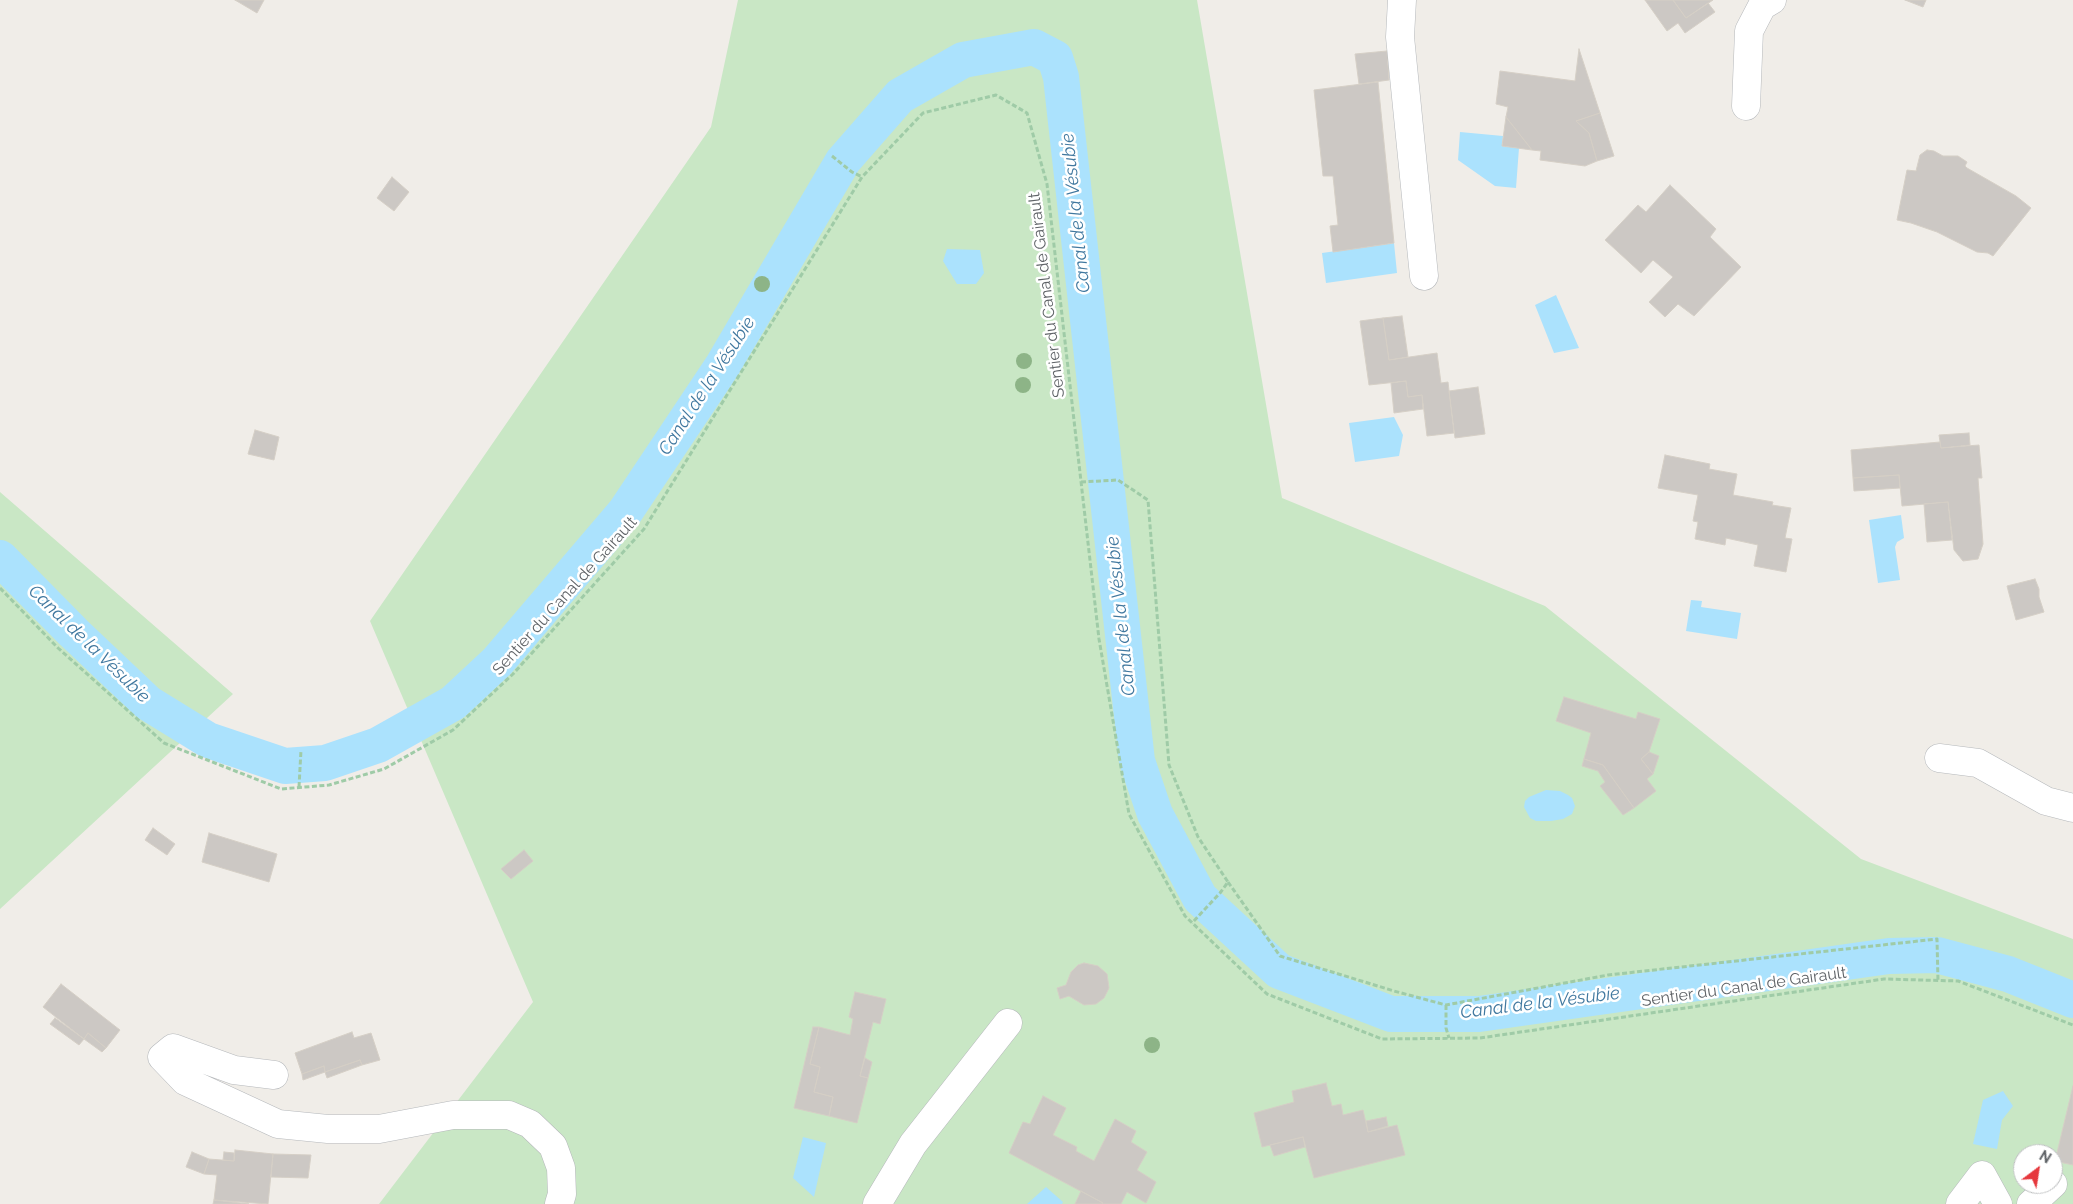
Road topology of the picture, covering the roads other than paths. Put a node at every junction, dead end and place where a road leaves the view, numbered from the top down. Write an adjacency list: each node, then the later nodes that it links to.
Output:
1 (1402, 0): 4 (street)
2 (1772, 0): 3 (street)
3 (1746, 106)
4 (1424, 276)
5 (1939, 758): 6 (street)
6 (2073, 808)
7 (1008, 1023): 11 (street)
8 (274, 1075): 10 (street)
9 (2042, 1194): 14 (street)
10 (559, 1204)
11 (876, 1204)
12 (1960, 1204): 13 (street)
13 (1998, 1204)
14 (2030, 1204)

